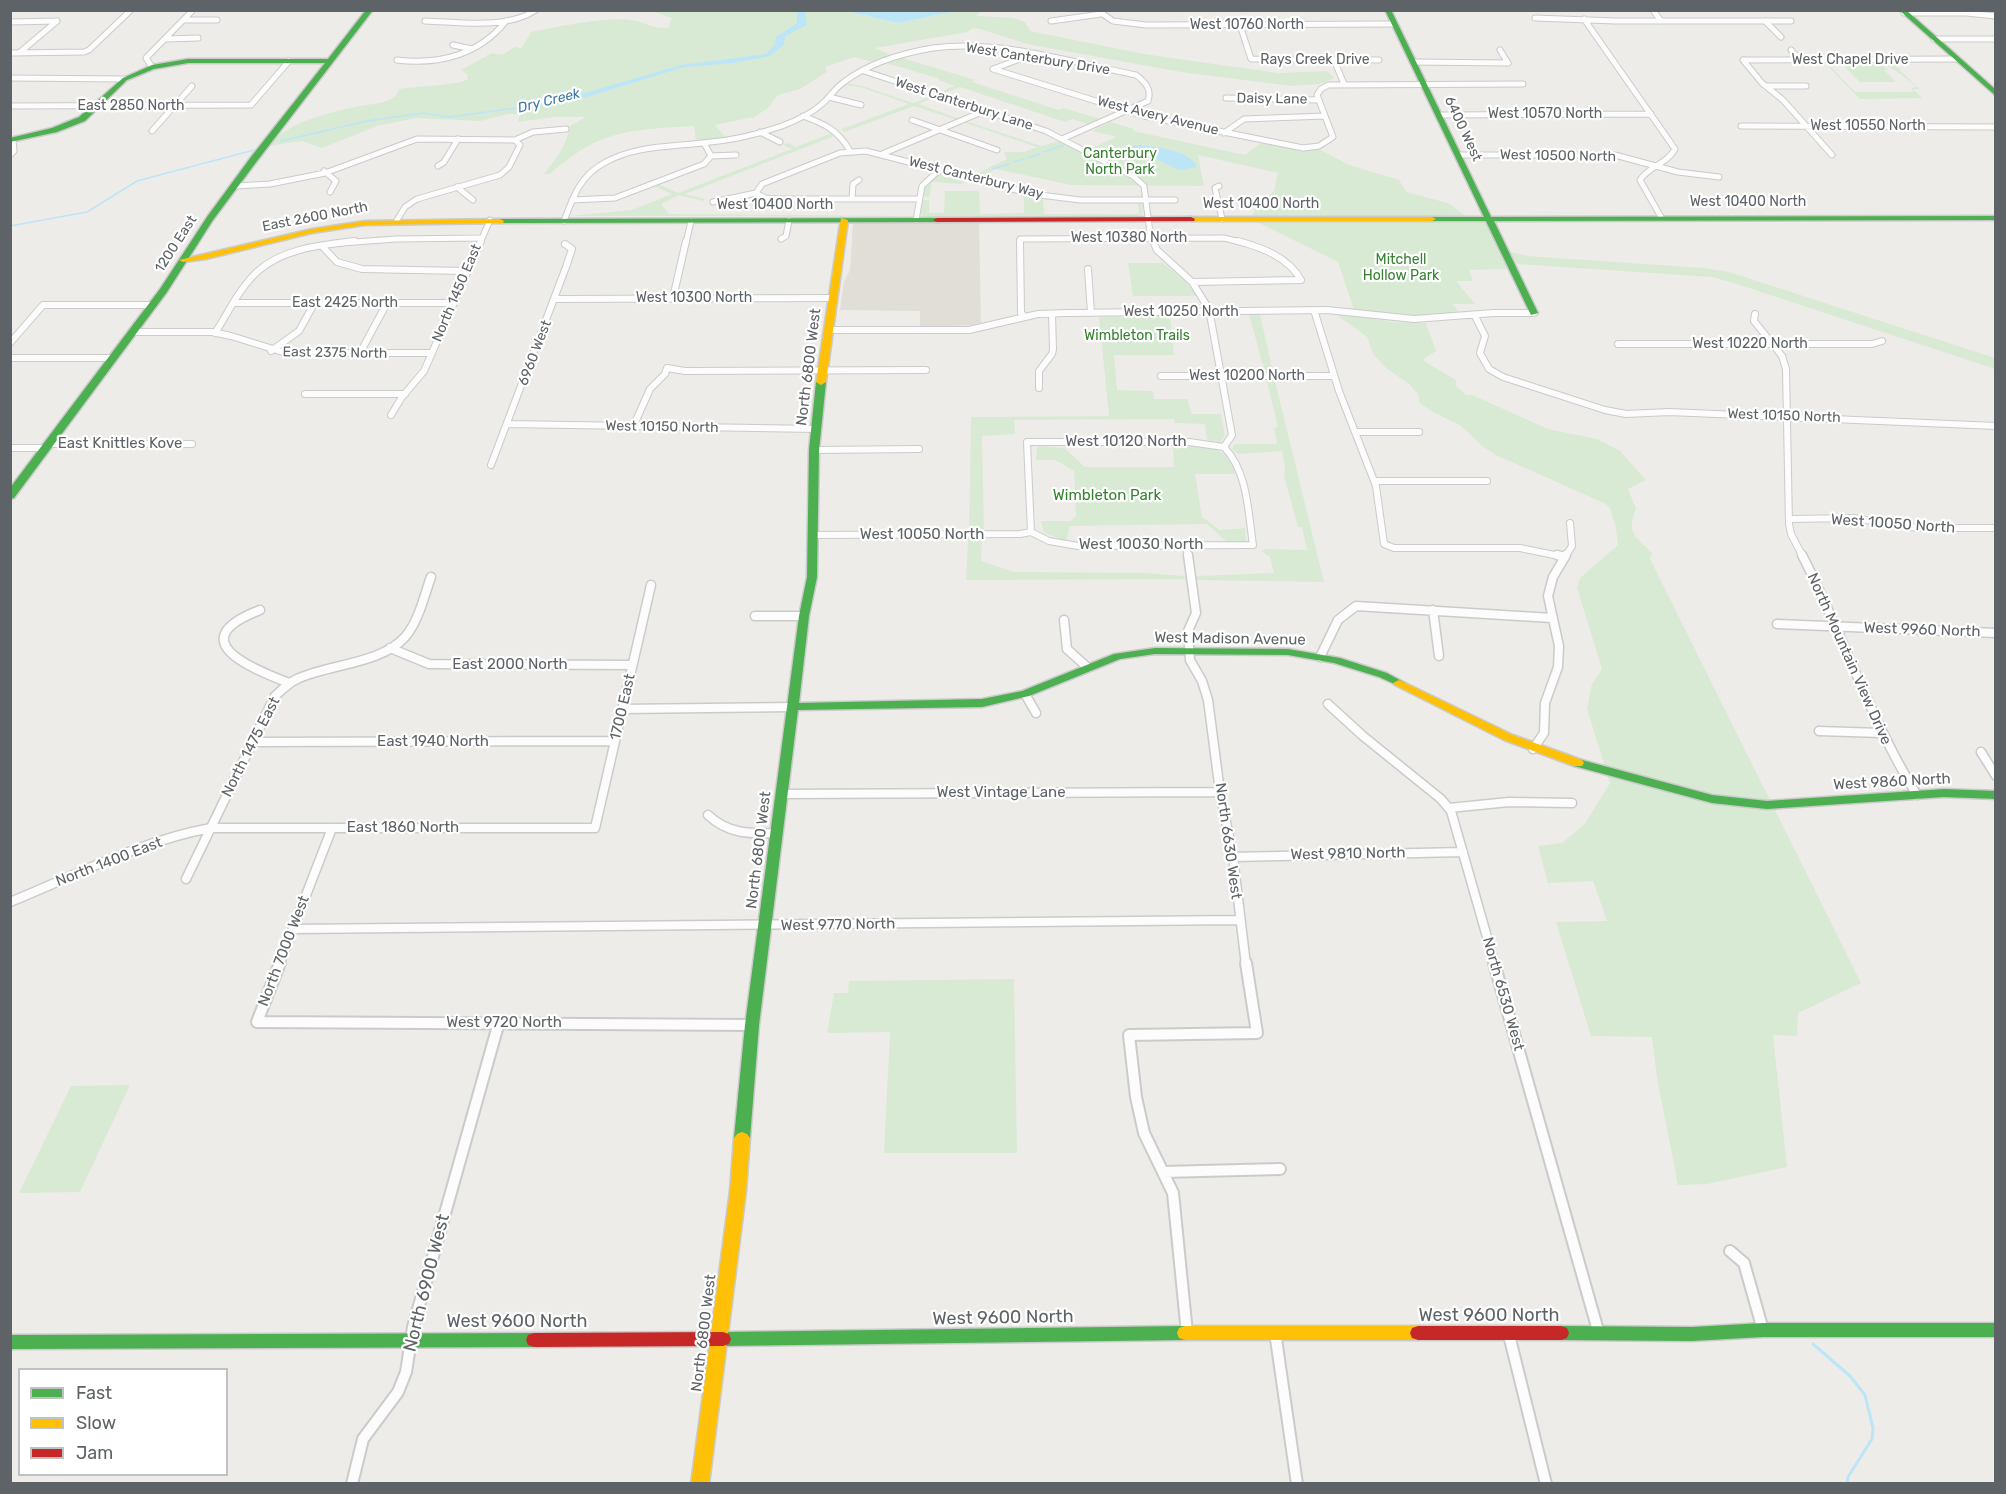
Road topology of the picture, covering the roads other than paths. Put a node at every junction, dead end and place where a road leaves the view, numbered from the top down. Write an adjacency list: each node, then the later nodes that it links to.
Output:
1 (131, 10): 33 (street)
2 (193, 10): 12 (street)
3 (369, 10): 41 (street, 1200 East)
4 (536, 10): 15 (street)
5 (1389, 10): 21 (street, 6400 West)
6 (1653, 10): 17 (street)
7 (1903, 12): 9 (street); 26 (street)
8 (1099, 13): 16 (street); 22 (street, West 10760 North)
9 (1995, 16)
10 (1535, 18): 11 (street)
11 (1584, 19): 17 (street); 63 (street)
12 (184, 20): 13 (street); 24 (street)
13 (217, 20)
14 (425, 21): 15 (street)
15 (506, 21): 29 (street)
16 (1051, 21)
17 (1661, 21): 18 (street)
18 (1765, 21): 19 (street); 23 (street)
19 (1791, 21)
20 (10, 22): 33 (street)
21 (1395, 24): 22 (street, West 10760 North); 42 (street, 6400 West)
22 (1240, 25): 37 (street, Rays Creek Drive)
23 (1781, 37)
24 (165, 39): 25 (street); 43 (street)
25 (198, 39)
26 (1934, 39): 27 (street); 35 (street)
27 (1995, 39)
28 (453, 45): 29 (street)
29 (472, 49): 36 (street)
30 (1500, 50): 42 (street)
31 (1791, 50): 39 (street)
32 (10, 53): 33 (street)
33 (19, 53)
34 (1029, 56): 44 (street, West Canterbury Drive); 62 (street, West Canterbury Drive); 62 (street, West Avery Avenue)
35 (1957, 59): 39 (street, West Chapel Drive); 53 (street)
36 (397, 60)
37 (1335, 60): 38 (street, Rays Creek Drive); 47 (street)
38 (1378, 60)
39 (1801, 60): 51 (street, West Chapel Drive)
40 (289, 61): 41 (street); 43 (street); 60 (street, East 2850 North)
41 (330, 61): 96 (street, 1200 East)
42 (1414, 62): 48 (street, 6400 West)
43 (152, 67): 46 (street)
44 (864, 71): 54 (street, West Canterbury Drive); 61 (street, West Canterbury Lane)
45 (10, 78): 46 (street)
46 (125, 79): 59 (street)
47 (1344, 84): 48 (street); 56 (street)
48 (1425, 84): 49 (street); 64 (street, 6400 West)
49 (1523, 84)
50 (192, 86): 60 (street)
51 (1767, 86): 52 (street); 69 (street)
52 (1806, 86)
53 (1994, 91)
54 (829, 97): 57 (street); 65 (street, West Canterbury Drive)
55 (1226, 98): 56 (street, Daisy Lane)
56 (1318, 100): 66 (street)
57 (861, 105)
58 (10, 106): 59 (street, East 2850 North)
59 (98, 106): 60 (street, East 2850 North); 78 (street)
60 (174, 106): 73 (street)
61 (984, 111): 72 (street); 77 (street, West Canterbury Lane)
62 (1128, 111): 75 (street, West Avery Avenue); 77 (street)
63 (1651, 114): 64 (street, West 10570 North); 90 (street)
64 (1440, 115): 85 (street, 6400 West)
65 (803, 116): 74 (street, West Canterbury Drive); 83 (street)
66 (1325, 116): 75 (street); 75 (street, West Avery Avenue)
67 (912, 120): 72 (street)
68 (1741, 126): 69 (street, West 10550 North)
69 (1807, 126): 70 (street, West 10550 North); 88 (street)
70 (1995, 127)
71 (566, 129): 79 (street)
72 (940, 130): 82 (street); 84 (street)
73 (152, 131)
74 (759, 132): 80 (street); 81 (street, West Canterbury Drive)
75 (1224, 133)
76 (458, 139): 79 (street); 91 (street); 93 (street)
77 (1062, 139): 105 (street, West Canterbury Lane)
78 (12, 140): 86 (street)
79 (515, 140): 98 (street)
80 (780, 142)
81 (704, 143): 89 (street); 104 (street, West Canterbury Drive)
82 (997, 150)
83 (850, 152): 84 (street, West Canterbury Way); 100 (street, West Canterbury Way)
84 (882, 154): 92 (street, West Canterbury Way)
85 (1458, 154): 90 (street, West 10500 North); 110 (street, 6400 West)
86 (10, 155)
87 (736, 155): 89 (street)
88 (1832, 155)
89 (711, 156): 104 (street)
90 (1658, 165): 94 (street, West 10500 North); 108 (street)
91 (438, 166)
92 (939, 170): 102 (street); 105 (street, West Canterbury Way)
93 (324, 171): 96 (street); 99 (street)
94 (1719, 177)
95 (859, 180): 101 (street)
96 (236, 186): 126 (street, 1200 East)
97 (1219, 186): 112 (street)
98 (457, 187): 103 (street); 113 (street)
99 (330, 192)
100 (756, 193): 101 (street); 107 (street)
101 (852, 199): 102 (street)
102 (918, 199): 119 (street)
103 (473, 200)
104 (572, 200): 120 (street, West Canterbury Drive)
105 (1146, 200): 106 (street, West Canterbury Way); 109 (street)
106 (1175, 200)
107 (713, 202)
108 (1661, 217): 110 (street, West 10400 North); 111 (street, West 10400 North)
109 (1148, 218): 112 (street, West 10400 North); 119 (street, West 10400 North); 121 (street)
110 (1488, 218): 112 (street, West 10400 North); 141 (street, 6400 West)
111 (1995, 218)
112 (1221, 219)
113 (397, 220): 114 (street, East 2600 North); 126 (street, East 2600 North)
114 (490, 220): 115 (street, East 2600 North); 122 (street, North 1450 East)
115 (527, 220): 120 (street, West 10400 North)
116 (691, 220): 117 (street, West 10400 North); 120 (street, West 10400 North); 130 (street)
117 (789, 220): 118 (street, West 10400 North); 123 (street)
118 (844, 220): 119 (street, West 10400 North); 131 (street, North 6800 West)
119 (916, 220)
120 (564, 221)
121 (1152, 237): 129 (street); 129 (street, West 10380 North); 145 (street, West 10380 North)
122 (480, 238): 125 (street); 128 (street, North 1450 East)
123 (781, 239)
124 (565, 244): 132 (street, 6960 West)
125 (322, 246): 128 (street); 133 (street)
126 (183, 260): 137 (street, 1200 East)
127 (1088, 269): 140 (street)
128 (466, 271): 135 (street, North 1450 East)
129 (1192, 282): 139 (street)
130 (673, 298): 131 (street, West 10300 North); 132 (street, West 10300 North)
131 (832, 298): 146 (street, North 6800 West)
132 (555, 299): 168 (street, 6960 West)
133 (236, 303): 136 (street, East 2425 North); 148 (street)
134 (387, 303): 135 (street, East 2425 North); 136 (street, East 2425 North); 154 (street)
135 (454, 303): 155 (street, North 1450 East)
136 (314, 304): 153 (street)
137 (153, 305): 147 (street, 1200 East); 150 (street)
138 (1314, 310): 139 (street, West 10250 North); 144 (street, West 10250 North); 162 (street)
139 (1210, 312): 140 (street, West 10250 North); 161 (street)
140 (1091, 313): 142 (street, West 10250 North)
141 (1533, 313): 144 (street, West 10250 North)
142 (1052, 314): 145 (street, West 10250 North); 163 (street)
143 (1755, 314): 151 (street, North Mountain View Drive)
144 (1475, 316): 167 (street, West 10150 North)
145 (1025, 317): 146 (street, West 10250 North)
146 (828, 330): 158 (street, North 6800 West)
147 (132, 333): 148 (street, East 2375 North); 157 (street, 1200 East)
148 (215, 333): 153 (street, East 2375 North)
149 (1882, 340): 151 (street, West 10220 North)
150 (10, 343)
151 (1771, 343): 152 (street, West 10220 North); 167 (street, North Mountain View Drive)
152 (1618, 344)
153 (271, 351): 154 (street, East 2375 North)
154 (360, 353): 155 (street, East 2375 North)
155 (432, 353): 165 (street, North 1450 East)
156 (10, 358): 157 (street)
157 (113, 358): 175 (street, 1200 East)
158 (822, 369): 159 (street); 170 (street); 171 (street, North 6800 West)
159 (926, 370)
160 (1161, 376): 161 (street, West 10200 North)
161 (1221, 376): 162 (street, West 10200 North); 176 (street)
162 (1334, 376): 172 (street)
163 (1039, 388)
164 (305, 394): 165 (street)
165 (405, 394): 166 (street, North 1450 East)
166 (391, 415)
167 (1787, 416): 169 (street, West 10150 North); 184 (street, North Mountain View Drive)
168 (508, 424): 170 (street, West 10150 North); 180 (street, 6960 West)
169 (1995, 426)
170 (633, 427): 171 (street, West 10150 North)
171 (817, 429): 179 (street, North 6800 West)
172 (1355, 432): 173 (street); 182 (street)
173 (1419, 432)
174 (192, 444): 175 (street, East Knittles Kove)
175 (48, 446): 177 (street, East Knittles Kove); 183 (street, 1200 East)
176 (1224, 447): 187 (street, West 10120 North); 189 (street, West 10030 North)
177 (10, 448)
178 (919, 449): 179 (street)
179 (814, 450): 188 (street, North 6800 West)
180 (491, 465)
181 (1487, 481): 182 (street)
182 (1375, 482): 190 (street)
183 (10, 496)
184 (1790, 519): 186 (street, West 10050 North); 200 (street, North Mountain View Drive)
185 (1570, 523): 190 (street)
186 (1995, 528)
187 (1031, 532): 188 (street, West 10050 North); 189 (street, West 10030 North)
188 (812, 535): 196 (street, North 6800 West)
189 (1186, 546): 203 (street)
190 (1565, 557): 197 (street)
191 (431, 577): 202 (street)
192 (651, 585): 206 (street, 1700 East)
193 (260, 610): 208 (street)
194 (1433, 610): 197 (street); 204 (street); 205 (street)
195 (755, 616): 196 (street)
196 (804, 616): 211 (street, North 6800 West)
197 (1552, 618): 218 (street)
198 (1064, 620): 207 (street)
199 (1777, 624): 200 (street, West 9960 North)
200 (1837, 626): 201 (street, West 9960 North); 215 (street, North Mountain View Drive)
201 (1995, 633)
202 (390, 648): 206 (street, East 2000 North); 208 (street, North 1475 East)
203 (1188, 651): 205 (street, West Madison Avenue); 207 (street, West Madison Avenue); 221 (street, North 6630 West)
204 (1438, 656)
205 (1320, 657): 218 (street, West Madison Avenue)
206 (633, 665): 212 (street, 1700 East)
207 (1087, 667): 209 (street, West Madison Avenue)
208 (289, 683): 217 (street, North 1475 East)
209 (1025, 694): 211 (street, West Madison Avenue); 213 (street)
210 (1328, 704): 227 (street, North 6530 West)
211 (793, 707): 212 (street); 222 (street, North 6800 West)
212 (622, 709): 216 (street, 1700 East)
213 (1036, 713)
214 (1820, 731): 215 (street)
215 (1881, 733): 223 (street, North Mountain View Drive)
216 (615, 741): 217 (street, East 1940 North); 231 (street, 1700 East)
217 (252, 742): 229 (street, North 1475 East)
218 (1533, 749): 226 (street, West Madison Avenue)
219 (1981, 752): 220 (street)
220 (1995, 776)
221 (1220, 792): 222 (street, West Vintage Lane); 234 (street, North 6630 West)
222 (781, 795): 232 (street, North 6800 West)
223 (1917, 795): 224 (street, West 9860 North); 226 (street, West 9860 North)
224 (1995, 795)
225 (1572, 804): 227 (street)
226 (1791, 804)
227 (1449, 808): 233 (street, North 6530 West)
228 (708, 815): 232 (street)
229 (210, 828): 230 (street, East 1860 North); 235 (street, North 1475 East); 236 (street, North 1400 East)
230 (332, 828): 231 (street, East 1860 North); 239 (street, North 7000 West)
231 (595, 828)
232 (777, 833): 238 (street, North 6800 West)
233 (1463, 852): 234 (street, West 9810 North); 250 (street, North 6530 West)
234 (1233, 857): 237 (street, North 6630 West)
235 (186, 879)
236 (10, 902)
237 (1239, 920): 238 (street, West 9770 North); 244 (street, North 6630 West)
238 (764, 926): 239 (street, West 9770 North); 242 (street, North 6800 West)
239 (293, 929): 240 (street, North 7000 West)
240 (257, 1022): 241 (street, West 9720 North)
241 (499, 1022): 242 (street, West 9720 North); 254 (street, North 6900 West)
242 (752, 1025): 252 (street, North 6800 West)
243 (1280, 1170): 244 (street)
244 (1163, 1173): 249 (street)
245 (1730, 1251): 246 (street)
246 (1763, 1330): 247 (street, West 9600 North); 250 (street, West 9600 North)
247 (1995, 1330)
248 (1275, 1332): 249 (street, West 9600 North); 251 (street, West 9600 North); 257 (street)
249 (1187, 1333): 252 (street, West 9600 North)
250 (1599, 1334): 251 (street, West 9600 North)
251 (1509, 1335): 258 (street)
252 (718, 1339): 254 (street, West 9600 North); 256 (street, North 6800 West)
253 (10, 1341): 254 (street, West 9600 North)
254 (411, 1341): 255 (street, North 6900 West)
255 (352, 1484)
256 (700, 1484)
257 (1297, 1484)
258 (1546, 1484)

